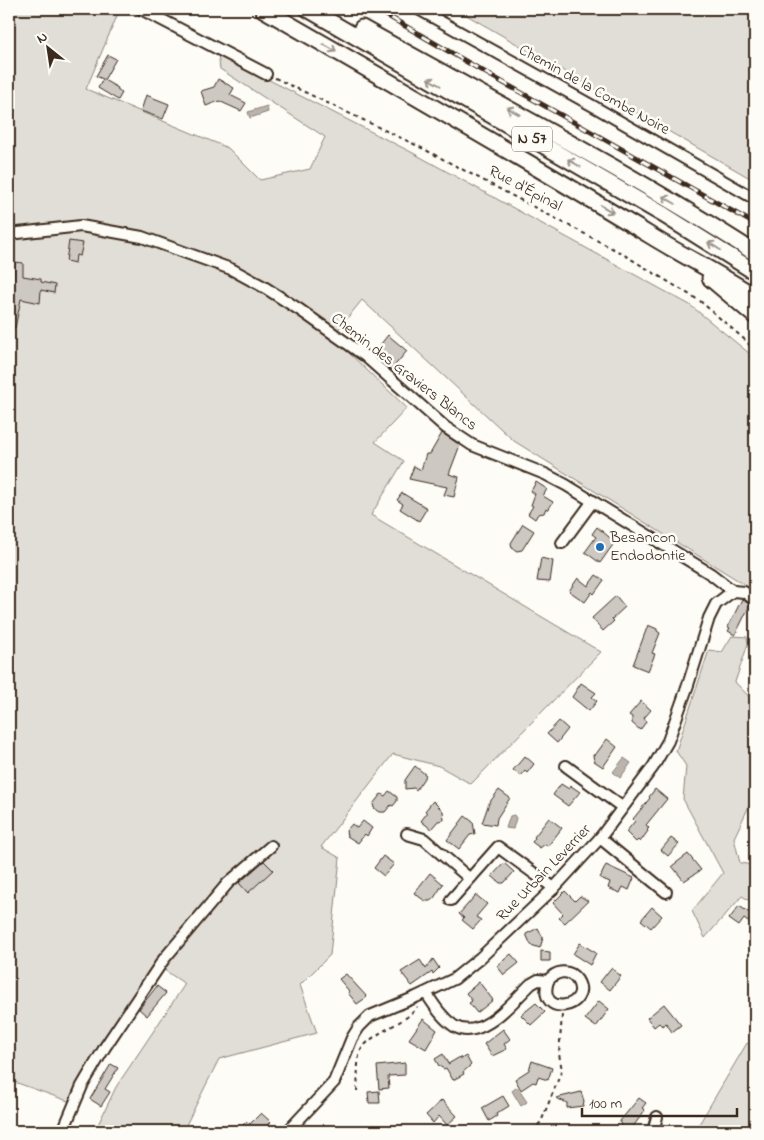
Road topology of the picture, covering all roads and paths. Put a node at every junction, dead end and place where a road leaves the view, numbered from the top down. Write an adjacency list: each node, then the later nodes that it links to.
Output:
1 (141, 9): 6 (street)
2 (263, 9): 10 (highway, N 57, one-way to 10)
3 (308, 9): 11 (highway, N 57, one-way to 3)
4 (326, 9): 9 (highway, one-way to 4)
5 (418, 9): 7 (street, Chemin de la Combe Noire)
6 (266, 74): 14 (path, Rue d'Épinal)
7 (755, 199)
8 (9, 234): 15 (street, Chemin des Graviers Blancs)
9 (755, 253)
10 (682, 255): 12 (highway, N 57); 13 (highway)
11 (755, 272)
12 (755, 297)
13 (755, 316)
14 (755, 351)
15 (592, 501): 16 (street); 17 (street, Chemin des Graviers Blancs)
16 (562, 543)
17 (733, 591): 18 (street); 20 (street, Rue Urbain Leverrier)
18 (755, 600)
19 (566, 766): 20 (street)
20 (622, 808): 22 (street, Rue Urbain Leverrier)
21 (407, 834): 24 (street)
22 (600, 838): 25 (street, Rue Urbain Leverrier); 26 (street)
23 (271, 846): 34 (street)
24 (469, 878): 25 (street); 27 (street)
25 (554, 888): 29 (street, Rue Urbain Leverrier)
26 (666, 892)
27 (451, 900)
28 (548, 981): 29 (street); 31 (street); 31 (street)
29 (426, 993): 30 (street, Rue Urbain Leverrier)
30 (416, 997): 32 (path); 35 (street, Rue Urbain Leverrier)
31 (565, 1006): 36 (path)
32 (357, 1091)
33 (657, 1117): 37 (street)
34 (63, 1131)
35 (288, 1131)
36 (532, 1131)
37 (653, 1131)

